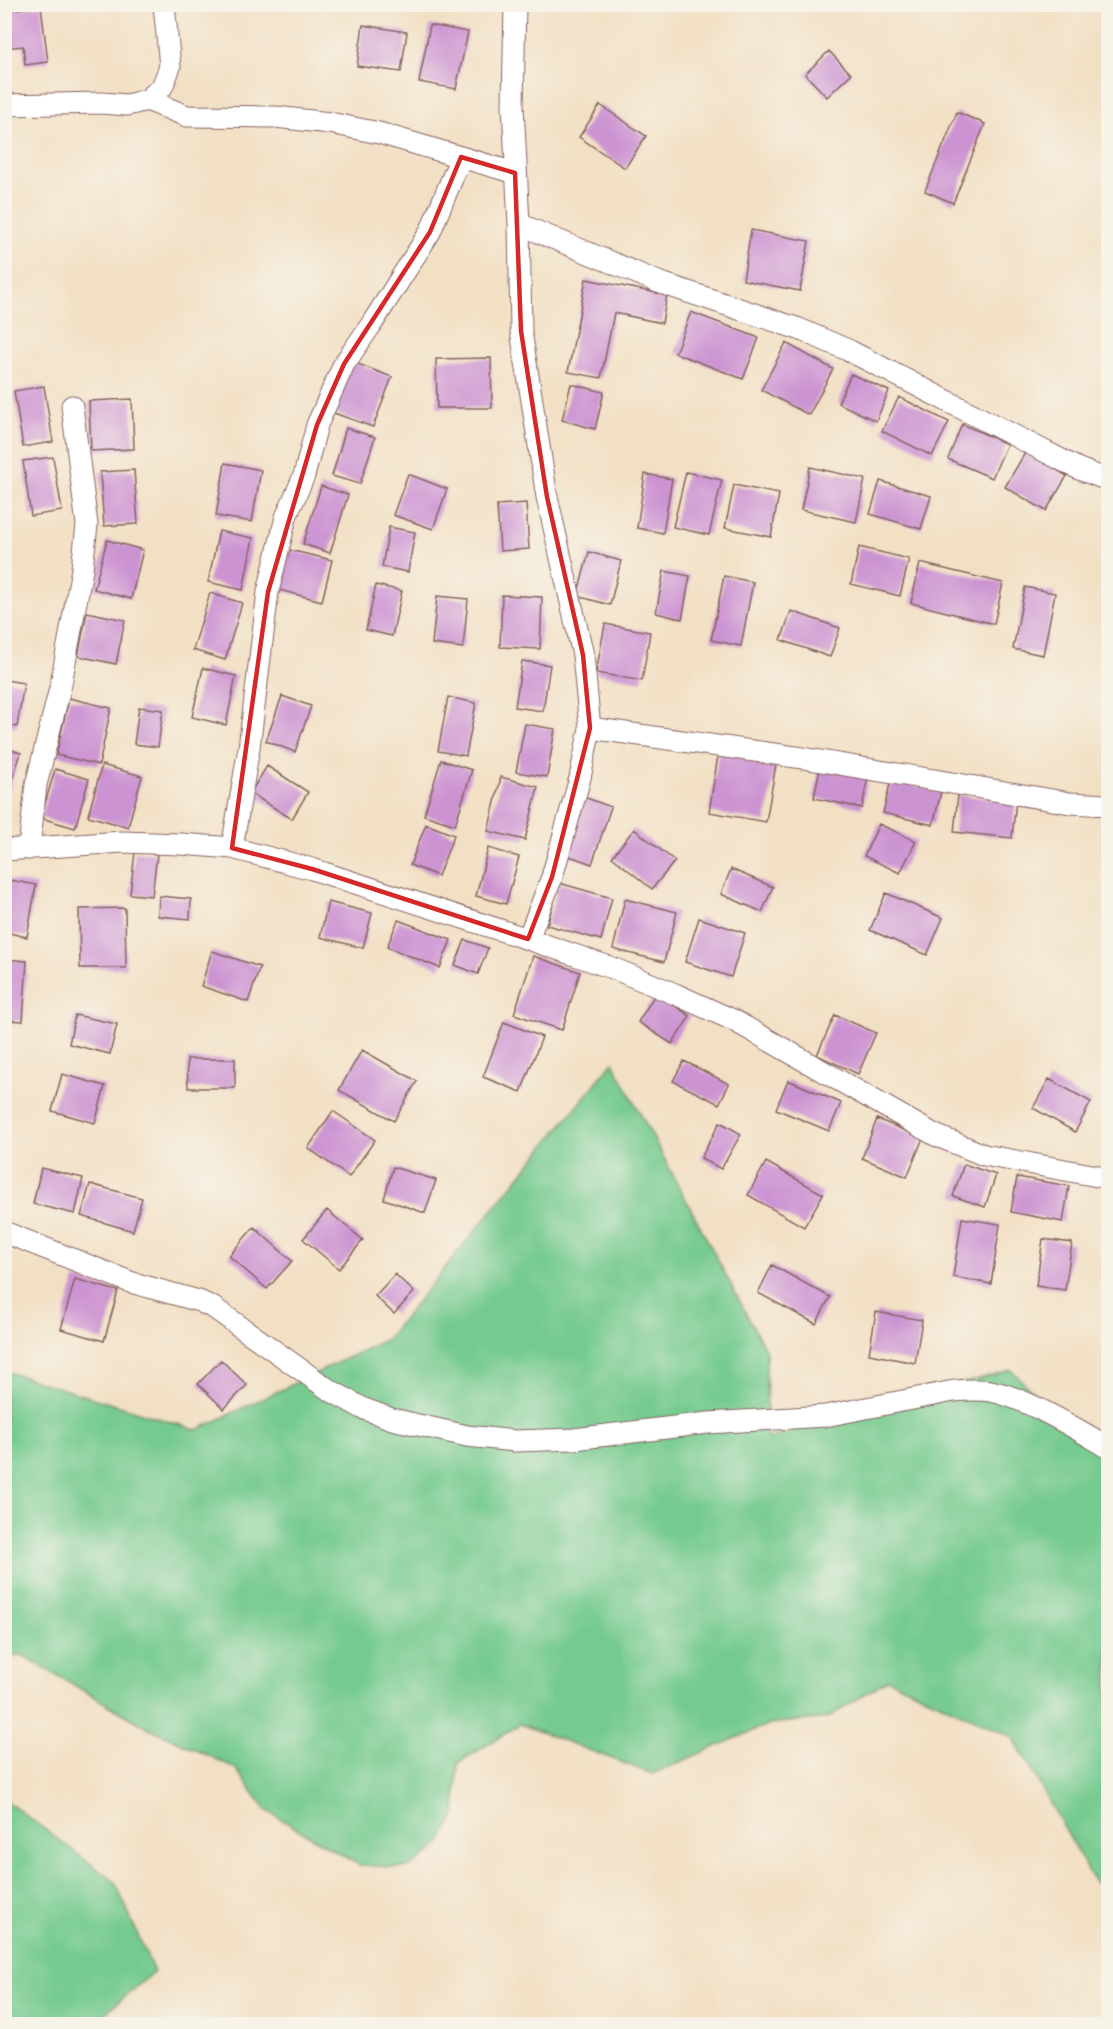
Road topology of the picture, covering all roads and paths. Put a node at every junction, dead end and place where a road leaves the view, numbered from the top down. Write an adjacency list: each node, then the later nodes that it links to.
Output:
1 (164, 4): 3 (street)
2 (515, 4): 6 (street)
3 (147, 100): 4 (street); 5 (street)
4 (4, 105)
5 (461, 157): 6 (street); 12 (street)
6 (515, 173): 7 (street)
7 (519, 224): 9 (street); 10 (street)
8 (72, 406): 13 (street)
9 (1108, 480)
10 (590, 728): 11 (street); 15 (street)
11 (1108, 805)
12 (232, 848): 13 (street); 15 (street)
13 (29, 849): 14 (street)
14 (4, 850)
15 (528, 939): 16 (street)
16 (1108, 1178)
17 (4, 1232): 18 (street)
18 (1108, 1447)

